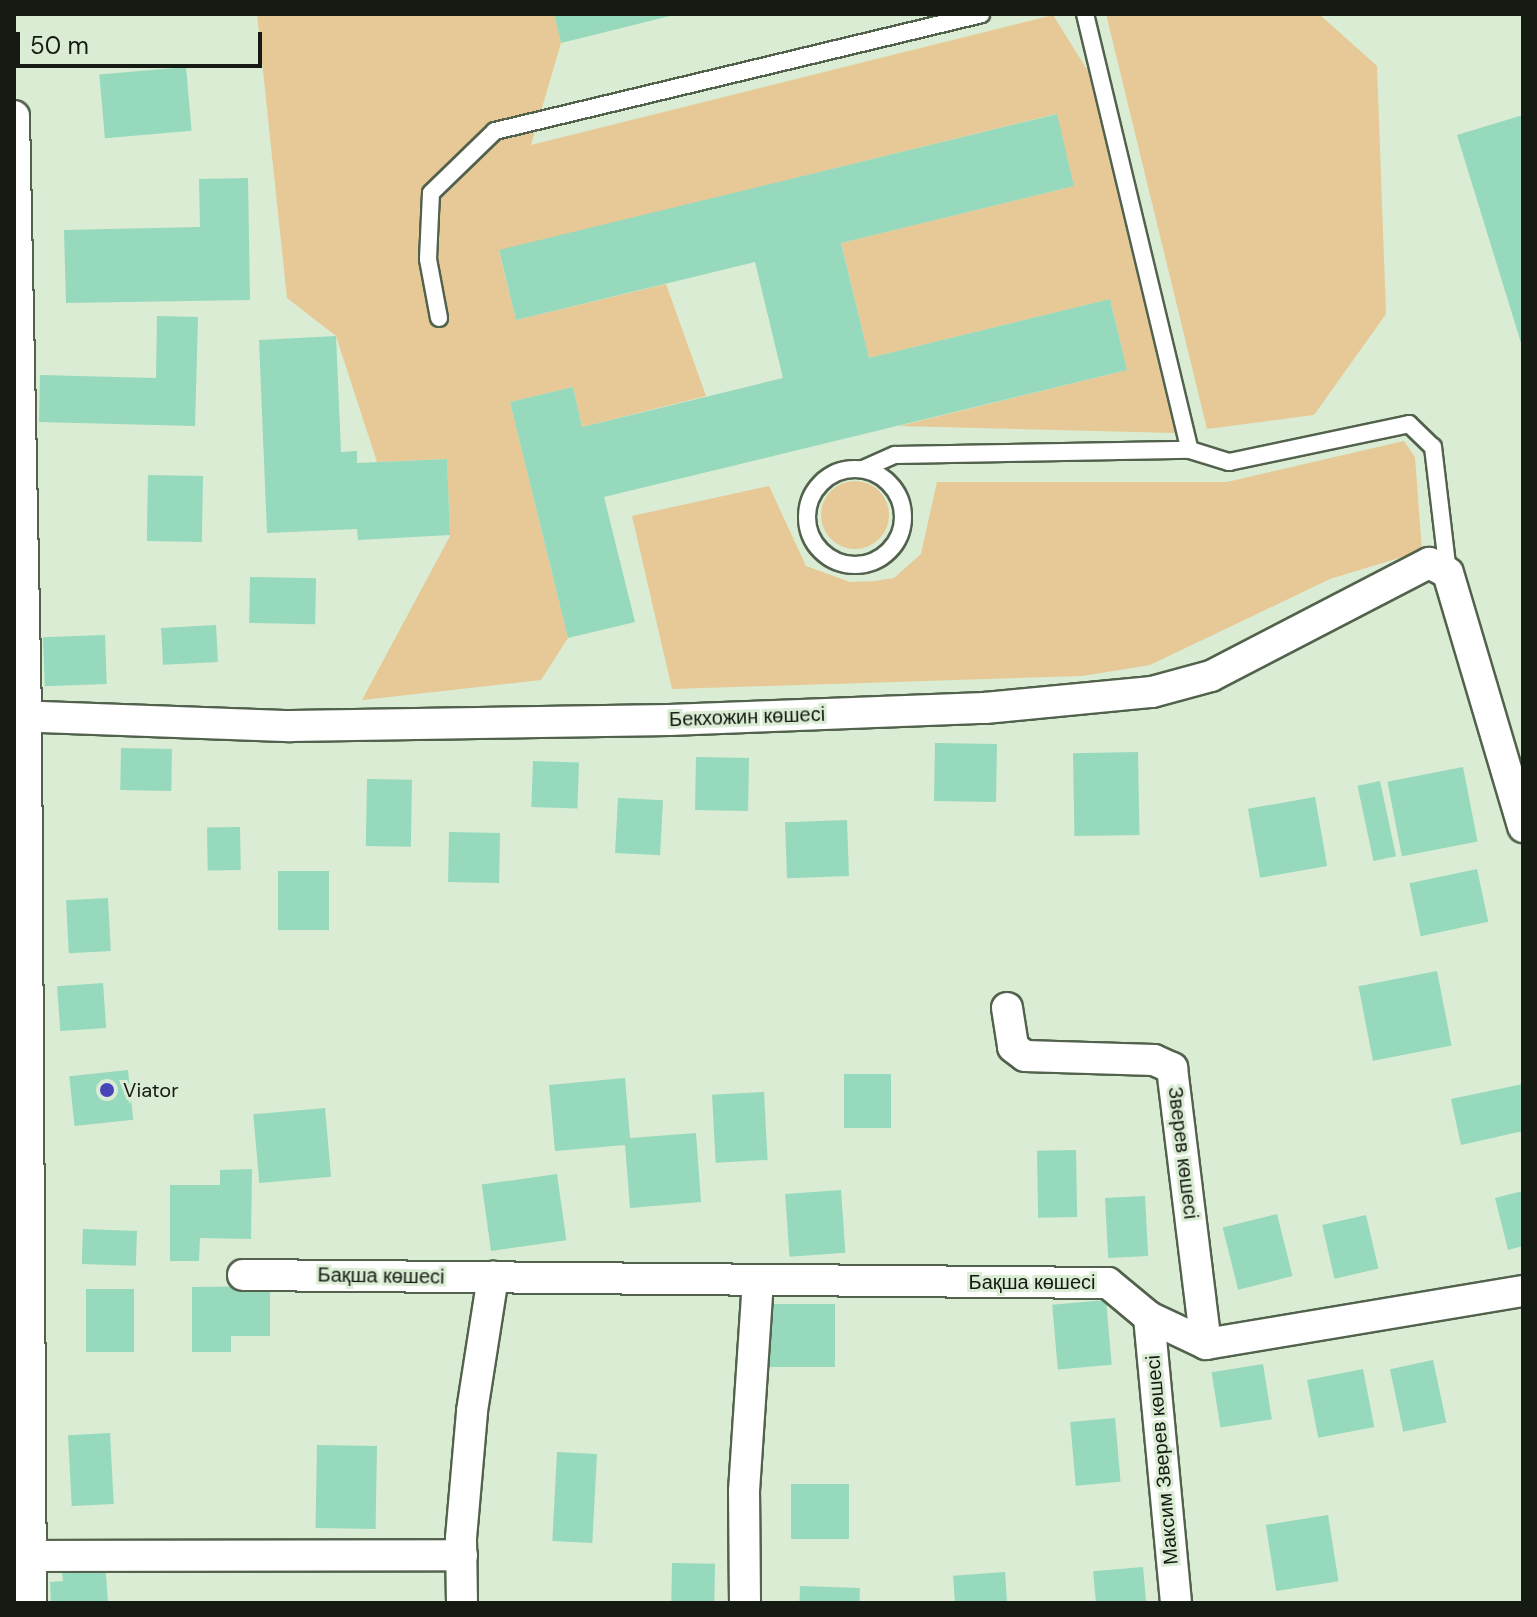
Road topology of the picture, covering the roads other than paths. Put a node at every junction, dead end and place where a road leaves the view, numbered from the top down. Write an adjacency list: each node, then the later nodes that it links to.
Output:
1 (981, 14): 4 (lane)
2 (1085, 14): 5 (lane)
3 (14, 116): 8 (street)
4 (439, 318)
5 (1190, 450): 6 (lane); 7 (lane)
6 (863, 469): 6 (lane)
7 (1448, 573): 8 (street, Бекхожин көшесі); 9 (street)
8 (20, 716): 12 (street)
9 (1509, 729): 10 (street)
10 (1523, 827)
11 (1007, 1008): 18 (street, Зверев көшесі)
12 (21, 1122): 20 (street)
13 (243, 1275): 14 (street, Бақша көшесі)
14 (493, 1277): 15 (street, Бақша көшесі); 19 (street)
15 (758, 1282): 17 (street, Бақша көшесі); 23 (street)
16 (1523, 1291): 18 (street)
17 (1149, 1317): 18 (street, Бақша көшесі); 24 (street, Максим Зверев көшесі)
18 (1206, 1344)
19 (462, 1555): 20 (street); 22 (street)
20 (31, 1556): 21 (street)
21 (31, 1603)
22 (462, 1603)
23 (745, 1603)
24 (1176, 1603)

